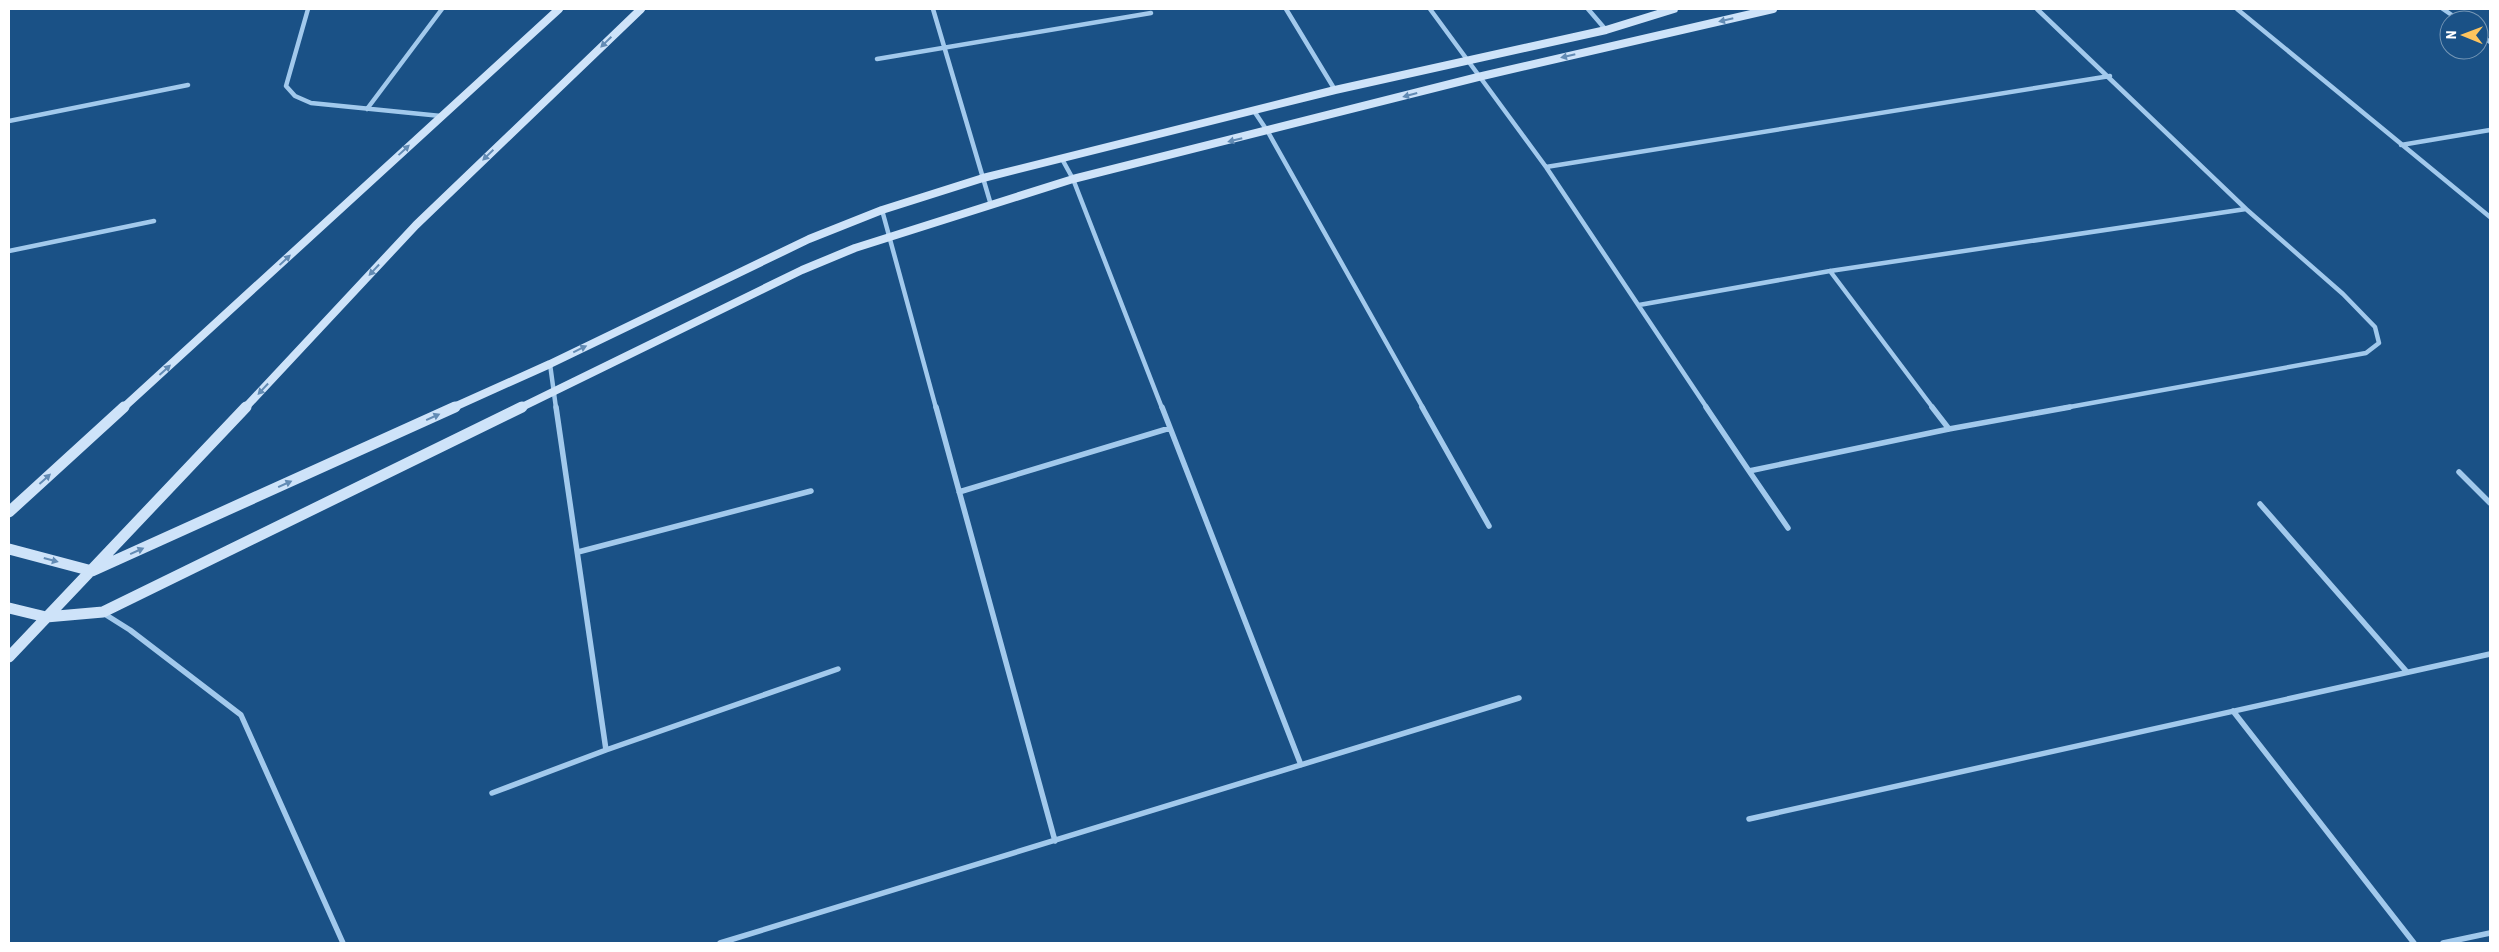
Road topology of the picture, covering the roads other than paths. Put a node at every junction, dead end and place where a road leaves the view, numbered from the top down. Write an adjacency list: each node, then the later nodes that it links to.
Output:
1 (308, 9): 22 (street)
2 (442, 9): 22 (street)
3 (559, 9): 24 (street)
4 (641, 9): 57 (street, one-way to 57)
5 (933, 9): 15 (street)
6 (1286, 9): 21 (street)
7 (1430, 9): 17 (street)
8 (1588, 9): 14 (street)
9 (1674, 9): 14 (street)
10 (1773, 9): 19 (street, one-way to 19)
11 (2037, 9): 18 (street)
12 (2237, 9): 28 (street)
13 (1151, 13): 15 (street)
14 (1606, 30): 17 (street)
15 (945, 47): 16 (street); 31 (street)
16 (876, 59)
17 (1468, 62): 19 (street); 21 (street)
18 (2110, 76): 30 (street); 34 (street)
19 (1478, 77): 27 (street, one-way to 27); 30 (street)
20 (188, 85): 25 (street)
21 (1336, 90): 23 (street)
22 (367, 109): 24 (street)
23 (1254, 111): 27 (street); 29 (street)
24 (441, 116): 52 (street, one-way to 24)
25 (9, 121)
26 (2490, 130): 28 (street)
27 (1268, 132): 32 (street, one-way to 32); 53 (street)
28 (2402, 145): 36 (street)
29 (1062, 159): 31 (street); 32 (street)
30 (1546, 167): 41 (street)
31 (983, 178): 33 (street); 35 (street)
32 (1073, 180): 33 (street); 44 (street)
33 (991, 205): 38 (street)
34 (2246, 209): 40 (street); 45 (street)
35 (882, 210): 38 (street); 42 (street, one-way to 35)
36 (2490, 217)
37 (154, 221): 39 (street)
38 (890, 237): 43 (street); 49 (street)
39 (9, 251)
40 (1830, 271): 41 (street); 45 (street)
41 (1639, 305): 46 (street)
42 (550, 364): 43 (street); 57 (street, one-way to 42)
43 (554, 391): 56 (street); 59 (street)
44 (1170, 428): 49 (street); 68 (street)
45 (1949, 429): 46 (street)
46 (1749, 471): 54 (street)
47 (2459, 472): 50 (street)
48 (811, 491): 56 (street)
49 (959, 492): 71 (street)
50 (2490, 503)
51 (2260, 504): 64 (street)
52 (9, 512)
53 (1489, 526)
54 (1788, 528)
55 (9, 549): 57 (street, one-way to 57)
56 (578, 552): 67 (street)
57 (92, 571): 60 (street)
58 (9, 608): 60 (street)
59 (103, 612): 60 (street); 73 (street)
60 (46, 617): 62 (street)
61 (2490, 654): 64 (street)
62 (9, 657)
63 (838, 669): 67 (street)
64 (2407, 672): 66 (street)
65 (1519, 698): 68 (street)
66 (2232, 711): 70 (street); 75 (street)
67 (606, 750): 69 (street)
68 (1301, 765): 71 (street)
69 (492, 794)
70 (1749, 819)
71 (1055, 841): 74 (street)
72 (2490, 933): 76 (street)
73 (343, 943)
74 (720, 943)
75 (2414, 943)
76 (2443, 943)

